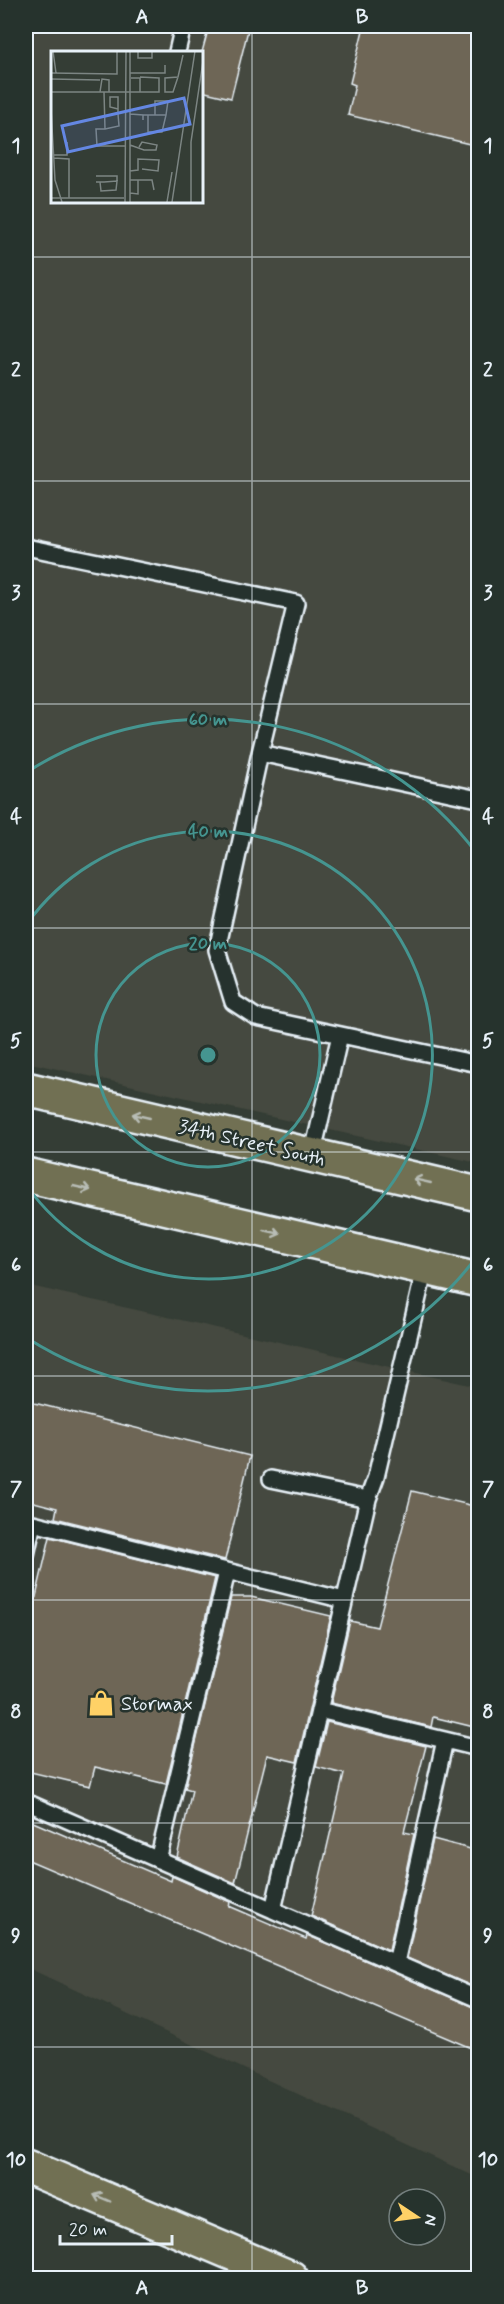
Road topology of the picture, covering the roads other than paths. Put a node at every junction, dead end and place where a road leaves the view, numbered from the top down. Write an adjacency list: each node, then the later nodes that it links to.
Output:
1 (183, 26): 2 (lane)
2 (177, 51)
3 (26, 547): 4 (lane)
4 (260, 753): 5 (lane); 6 (lane)
5 (478, 799)
6 (340, 1035): 7 (lane); 9 (lane)
7 (478, 1064)
8 (35, 1095): 9 (highway, 34th Street South, one-way to 8)
9 (312, 1156): 11 (highway, 34th Street South, one-way to 9)
10 (26, 1175): 12 (highway, one-way to 12)
11 (478, 1194)
12 (425, 1268): 13 (highway); 15 (lane)
13 (478, 1280)
14 (271, 1479): 15 (lane)
15 (368, 1499): 18 (lane)
16 (26, 1555): 17 (lane)
17 (227, 1572): 18 (lane); 23 (lane)
18 (344, 1600): 19 (lane)
19 (319, 1710): 20 (lane); 24 (lane)
20 (445, 1740): 21 (lane); 25 (lane)
21 (478, 1748)
22 (26, 1802): 23 (lane)
23 (158, 1860): 24 (lane)
24 (273, 1910): 25 (lane)
25 (396, 1963): 26 (lane)
26 (478, 1999)
27 (26, 2166): 28 (highway, one-way to 27)
28 (291, 2278)

